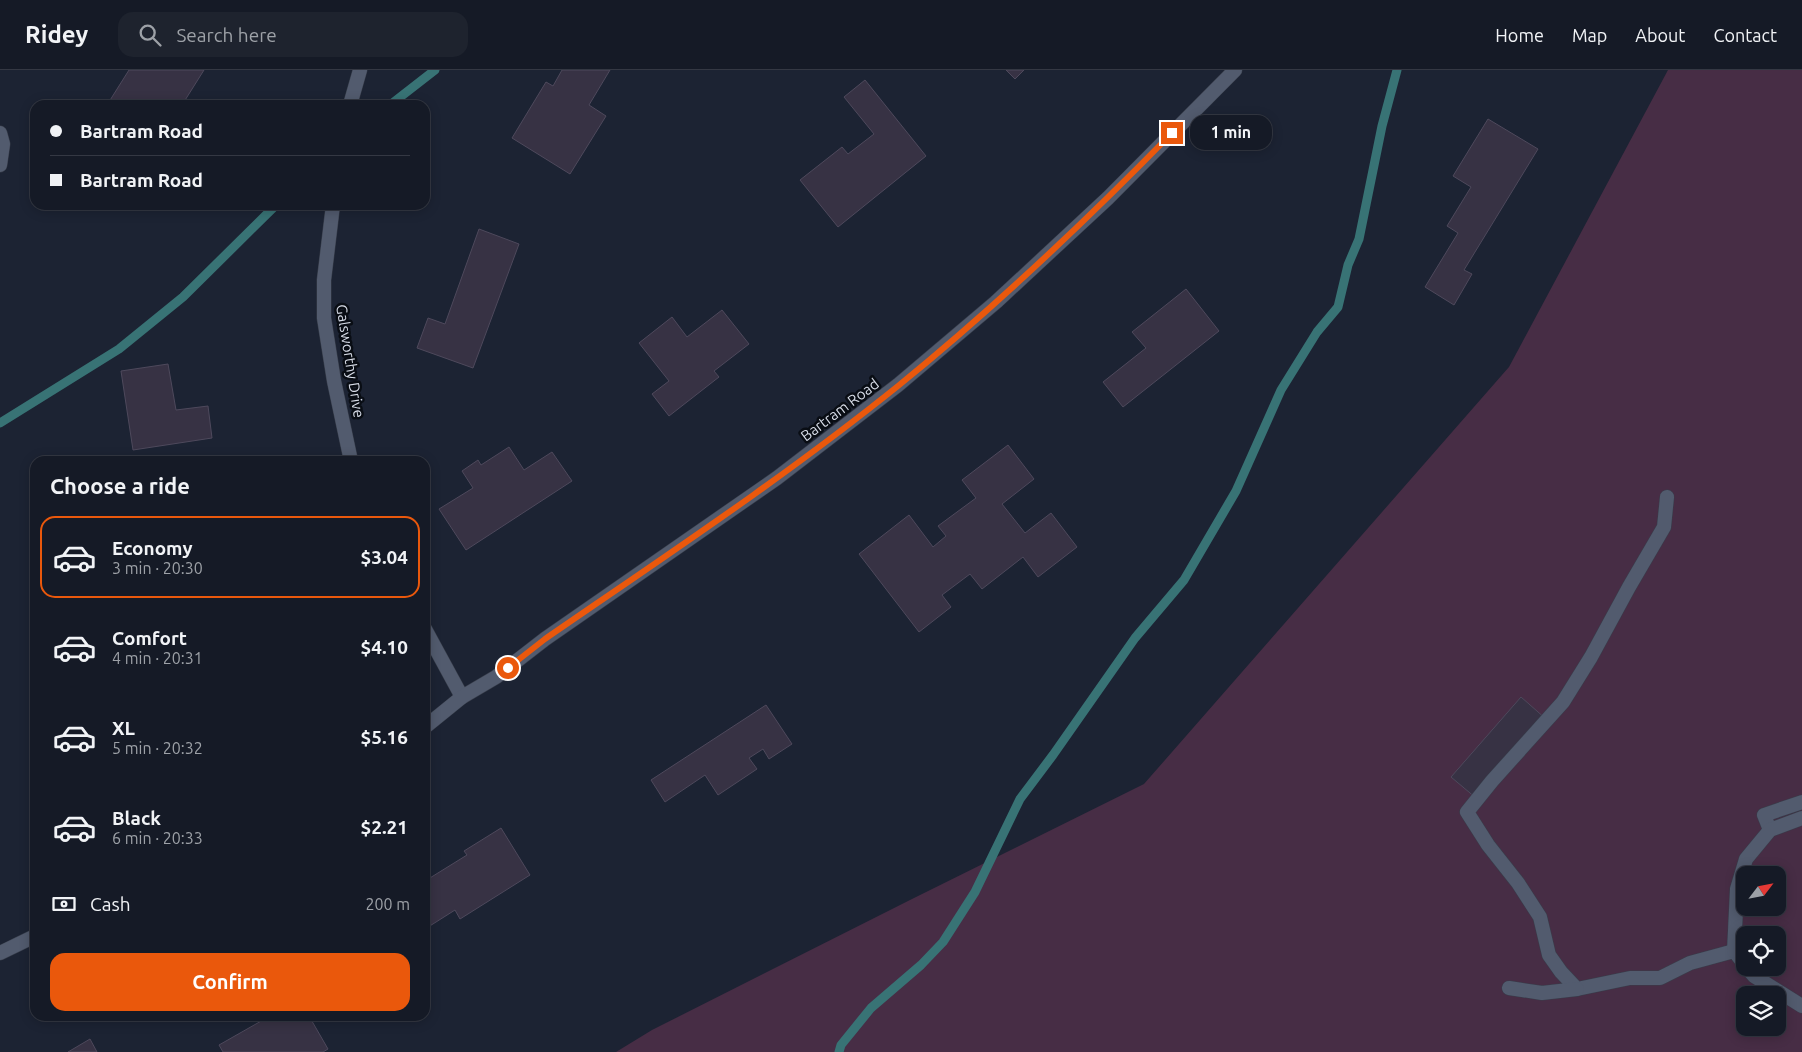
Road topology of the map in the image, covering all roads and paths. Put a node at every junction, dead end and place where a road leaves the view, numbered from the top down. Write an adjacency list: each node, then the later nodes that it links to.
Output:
1 (360, 70): 3 (street)
2 (1235, 70): 10 (street, Bartram Road)
3 (351, 100)
4 (0, 133): 5 (street)
5 (0, 165)
6 (332, 210): 7 (street, Galsworthy Drive)
7 (350, 456)
8 (1667, 497): 21 (street)
9 (430, 638): 10 (street)
10 (462, 697): 11 (street, Bartram Road)
11 (430, 723)
12 (1802, 802): 14 (street)
13 (1802, 818): 14 (street)
14 (1770, 830): 16 (street)
15 (30, 938): 17 (street)
16 (1734, 951): 18 (street); 21 (street)
17 (0, 953)
18 (1736, 954)
19 (1754, 976): 22 (street)
20 (1509, 988): 21 (street)
21 (1577, 989)
22 (1802, 1006)

